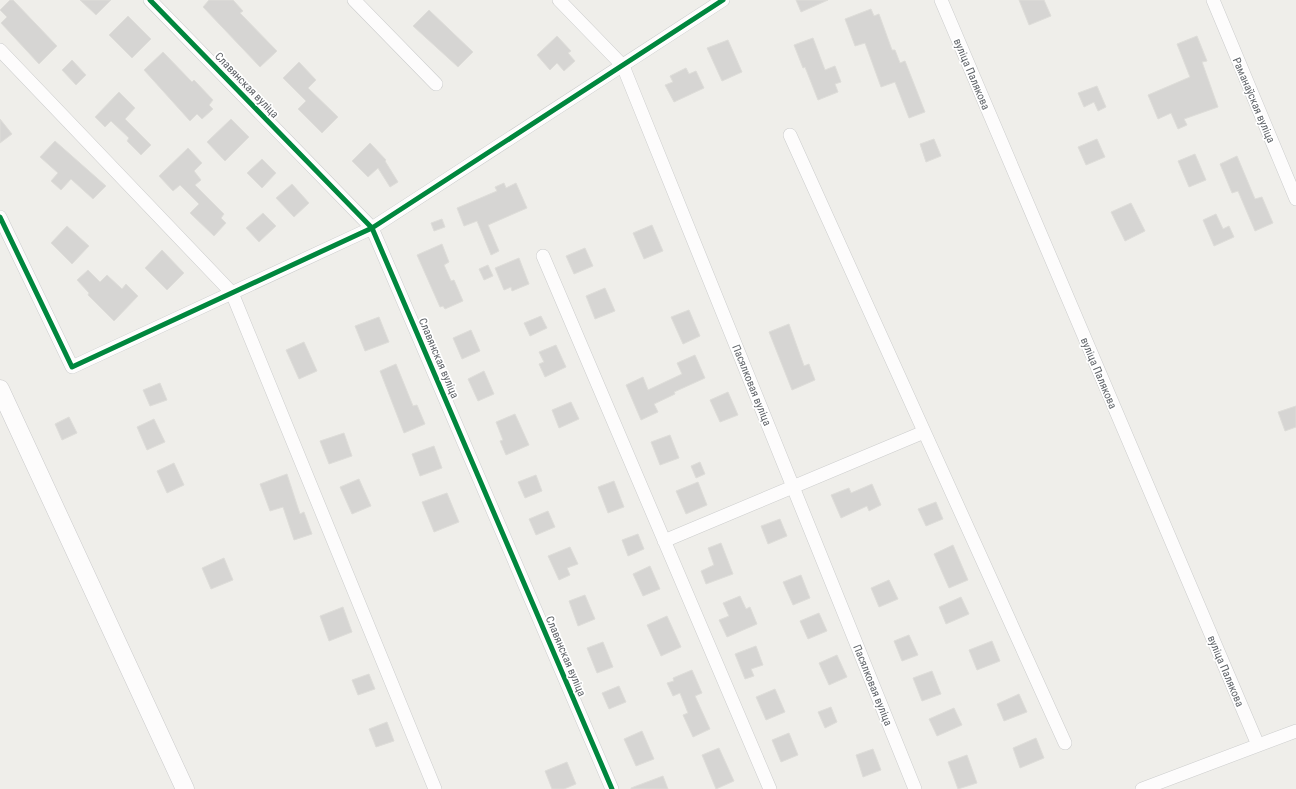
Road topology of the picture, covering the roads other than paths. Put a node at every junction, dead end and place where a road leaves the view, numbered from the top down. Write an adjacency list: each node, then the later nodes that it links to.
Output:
1 (150, 0): 13 (street, Славянская вуліца)
2 (354, 0): 9 (street)
3 (559, 0): 8 (street, Пасялковая вуліца)
4 (723, 0): 8 (street)
5 (941, 0): 22 (street, вуліца Палякова)
6 (1213, 0): 11 (street, Раманаўская вуліца)
7 (0, 50): 15 (street)
8 (623, 66): 13 (street); 18 (street, Пасялковая вуліца)
9 (436, 84)
10 (790, 135): 17 (street)
11 (1296, 199)
12 (0, 217): 15 (street)
13 (372, 228): 15 (street); 25 (street, Славянская вуліца)
14 (543, 256): 19 (street)
15 (232, 293): 24 (street)
16 (0, 389): 23 (street)
17 (924, 432): 18 (street); 21 (street)
18 (792, 486): 19 (street); 27 (street, Пасялковая вуліца)
19 (664, 541): 26 (street)
20 (1296, 731): 22 (street)
21 (1065, 743)
22 (1258, 745): 28 (street)
23 (185, 789)
24 (435, 789)
25 (612, 789)
26 (770, 789)
27 (915, 789)
28 (1142, 789)

